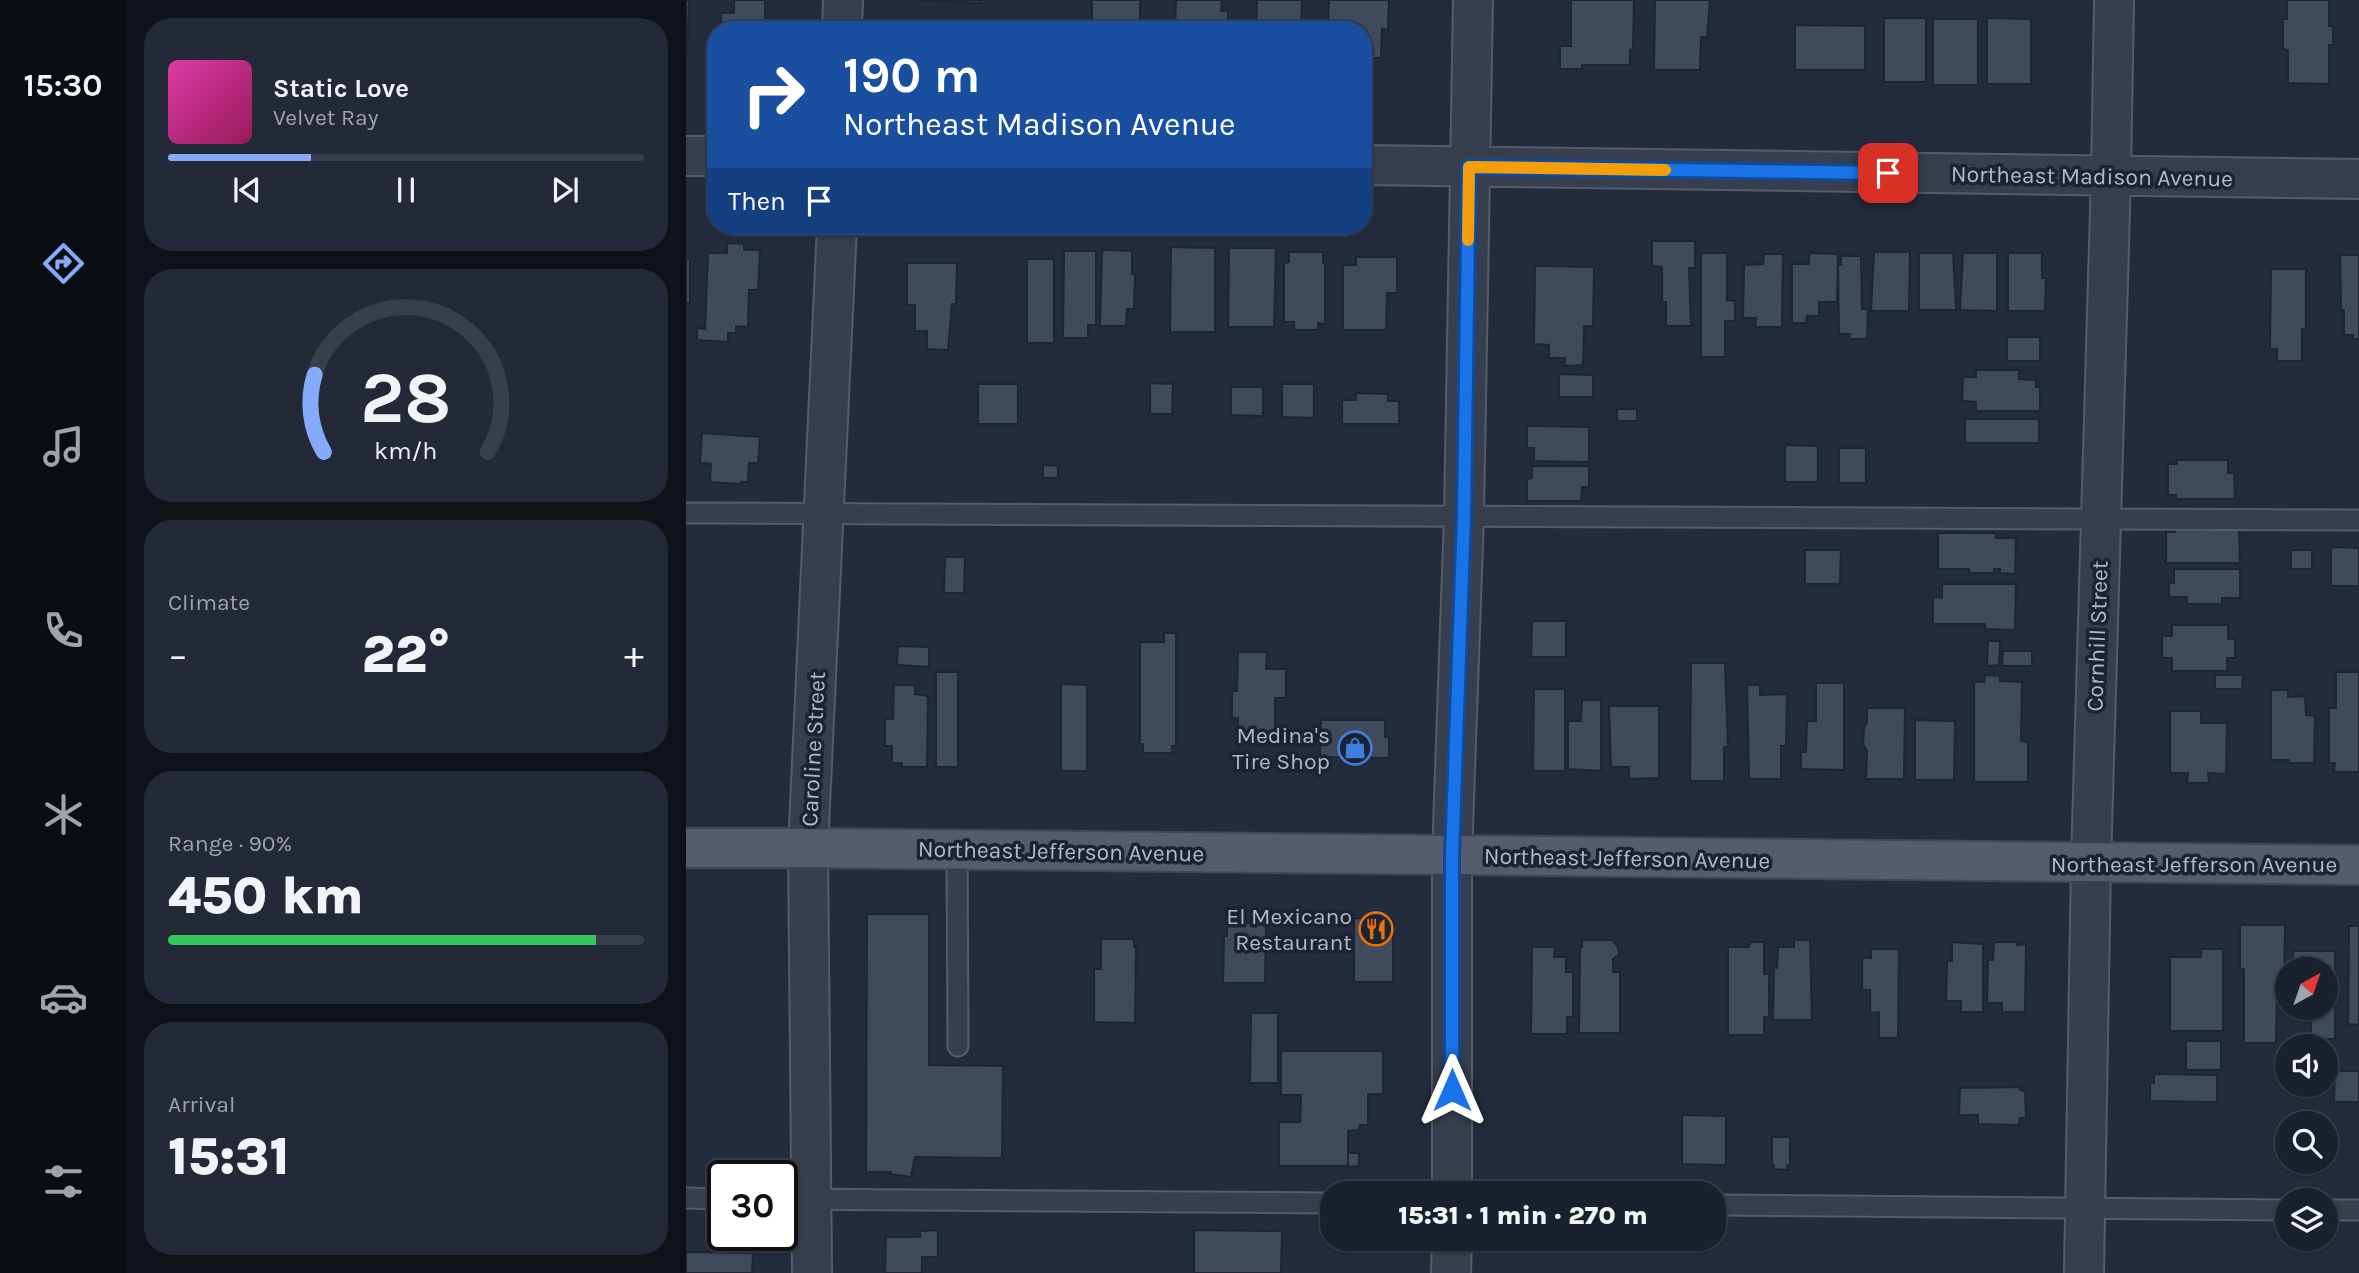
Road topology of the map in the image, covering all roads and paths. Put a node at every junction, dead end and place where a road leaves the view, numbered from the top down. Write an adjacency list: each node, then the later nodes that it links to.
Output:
1 (843, 0): 4 (street)
2 (1473, 0): 8 (street)
3 (2114, 0): 9 (street, Cornhill Street)
4 (842, 21)
5 (686, 156): 6 (street)
6 (707, 156)
7 (1372, 165): 8 (street, Northeast Madison Avenue)
8 (1469, 167): 9 (street, Northeast Madison Avenue); 14 (street)
9 (2111, 176): 10 (street, Northeast Madison Avenue); 15 (street, Cornhill Street)
10 (2359, 179)
11 (837, 235): 13 (street, Caroline Street)
12 (686, 513): 13 (lane)
13 (824, 515): 14 (lane); 18 (street, Caroline Street)
14 (1464, 515): 15 (lane); 20 (street)
15 (2101, 520): 16 (lane); 21 (street, Cornhill Street)
16 (2359, 520)
17 (686, 848): 18 (main road, Northeast Jefferson Avenue)
18 (808, 848): 19 (main road, Northeast Jefferson Avenue); 24 (street, Caroline Street)
19 (957, 850): 20 (main road, Northeast Jefferson Avenue); 23 (lane)
20 (1452, 856): 21 (main road, Northeast Jefferson Avenue); 25 (street)
21 (2091, 863): 22 (main road, Northeast Jefferson Avenue); 32 (street, Cornhill Street)
22 (2359, 865)
23 (958, 1046)
24 (798, 1167)
25 (1452, 1181)
26 (686, 1198): 27 (lane)
27 (707, 1199)
28 (798, 1199): 29 (lane)
29 (1320, 1203)
30 (798, 1204): 37 (street, Caroline Street)
31 (1726, 1205): 32 (lane)
32 (2086, 1207): 33 (lane); 39 (street, Cornhill Street)
33 (2275, 1210)
34 (2338, 1210): 35 (lane)
35 (2359, 1210)
36 (1452, 1251): 38 (street)
37 (812, 1273)
38 (1451, 1273)
39 (2084, 1273)

